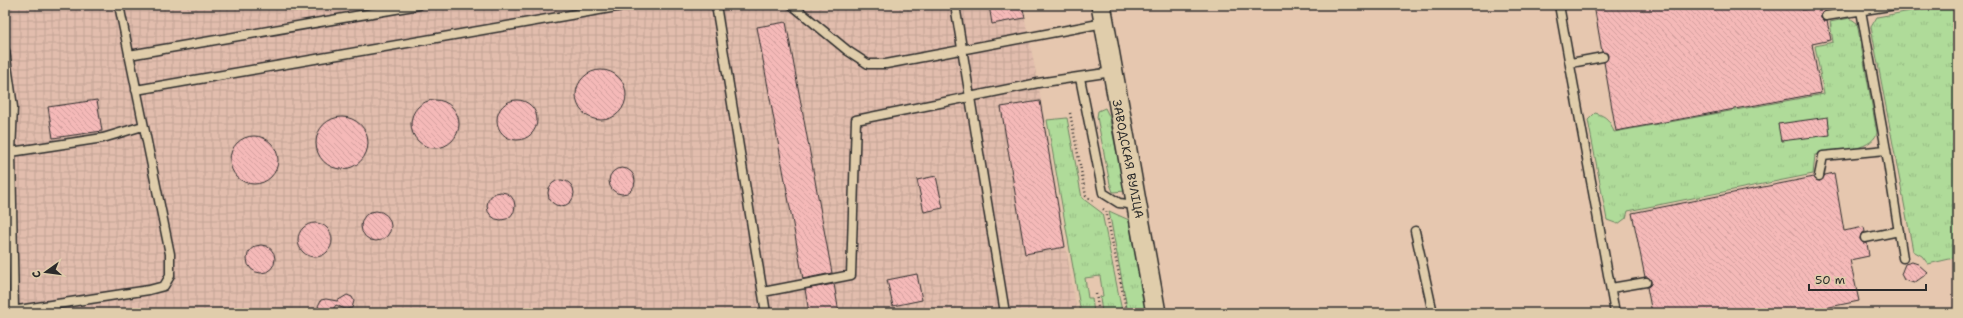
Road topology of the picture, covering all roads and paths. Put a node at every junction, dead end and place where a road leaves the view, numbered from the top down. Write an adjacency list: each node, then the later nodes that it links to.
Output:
1 (119, 5): 15 (lane)
2 (419, 5): 15 (lane)
3 (628, 5): 20 (lane)
4 (716, 5): 36 (lane)
5 (792, 5): 13 (lane)
6 (955, 5): 13 (lane)
7 (1100, 5): 12 (street, ЗАВОДСКАЯ ВУЛІЦА)
8 (1559, 5): 17 (lane)
9 (1896, 5): 10 (lane)
10 (1860, 8): 11 (lane); 24 (lane)
11 (1826, 16)
12 (1104, 23): 13 (lane); 18 (street, ЗАВОДСКАЯ ВУЛІЦА)
13 (962, 50): 21 (lane)
14 (5, 51): 25 (lane)
15 (129, 55): 20 (lane)
16 (1603, 57): 17 (lane)
17 (1571, 63): 35 (lane)
18 (1112, 72): 19 (lane); 28 (street, ЗАВОДСКАЯ ВУЛІЦА)
19 (1080, 78): 21 (lane); 28 (lane)
20 (136, 90): 23 (lane)
21 (970, 97): 36 (lane); 41 (lane)
22 (1070, 113): 27 (path)
23 (143, 126): 25 (lane); 38 (lane)
24 (1886, 150): 26 (lane); 31 (lane)
25 (11, 152): 38 (lane)
26 (1819, 176)
27 (1096, 204)
28 (1137, 206): 44 (street, ЗАВОДСКАЯ ВУЛІЦА)
29 (1101, 207): 43 (path)
30 (1415, 231): 45 (lane)
31 (1899, 231): 32 (lane); 33 (lane)
32 (1866, 238)
33 (1903, 258)
34 (1646, 282): 35 (lane)
35 (1611, 288): 46 (lane)
36 (763, 292): 40 (lane)
37 (1096, 294): 42 (path)
38 (14, 310): 39 (lane)
39 (5, 312)
40 (766, 313)
41 (1005, 313)
42 (1099, 313)
43 (1126, 313)
44 (1156, 313)
45 (1433, 313)
46 (1615, 313)

